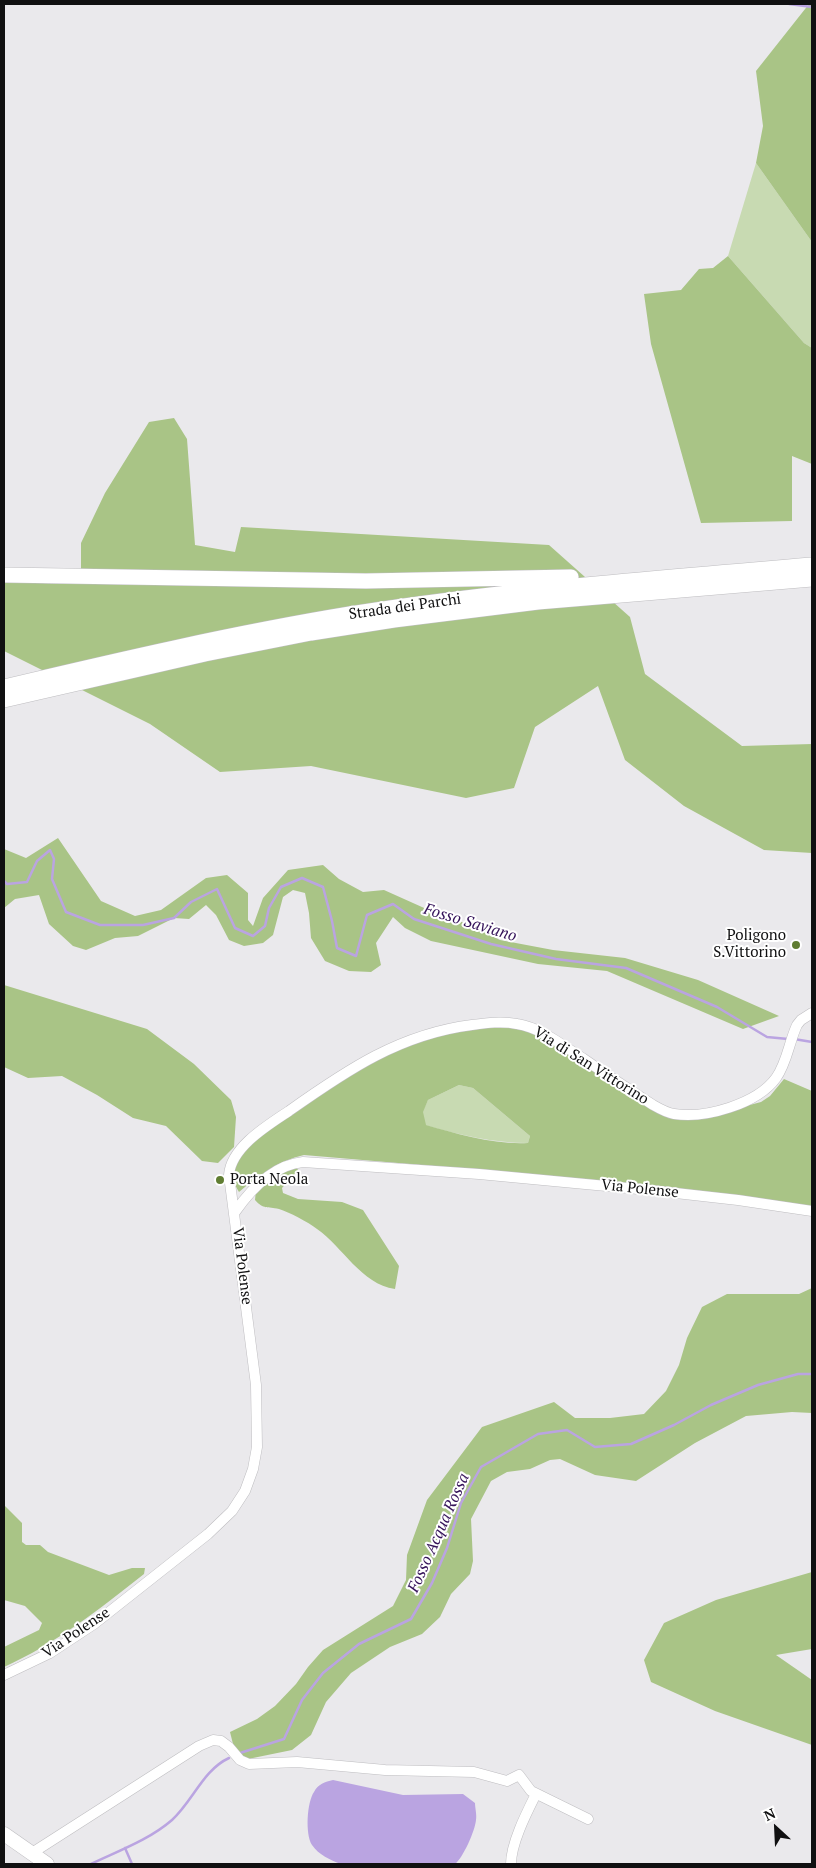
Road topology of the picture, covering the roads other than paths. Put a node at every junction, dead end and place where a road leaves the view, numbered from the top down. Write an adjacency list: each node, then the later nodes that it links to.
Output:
1 (812, 565): 3 (highway, Strada dei Parchi)
2 (4, 575): 3 (highway)
3 (690, 575): 5 (highway, Strada dei Parchi)
4 (812, 579): 5 (highway, Strada dei Parchi)
5 (203, 648): 6 (highway, Strada dei Parchi); 7 (highway, Strada dei Parchi)
6 (4, 687)
7 (4, 700)
8 (812, 1013): 10 (street, Via di San Vittorino)
9 (812, 1210): 10 (street, Via Polense)
10 (235, 1212): 11 (street, Via Polense)
11 (4, 1675)
12 (536, 1794): 13 (street); 15 (street); 17 (street)
13 (588, 1819)
14 (4, 1834): 15 (main road)
15 (32, 1853): 16 (main road)
16 (47, 1864)
17 (512, 1864)

